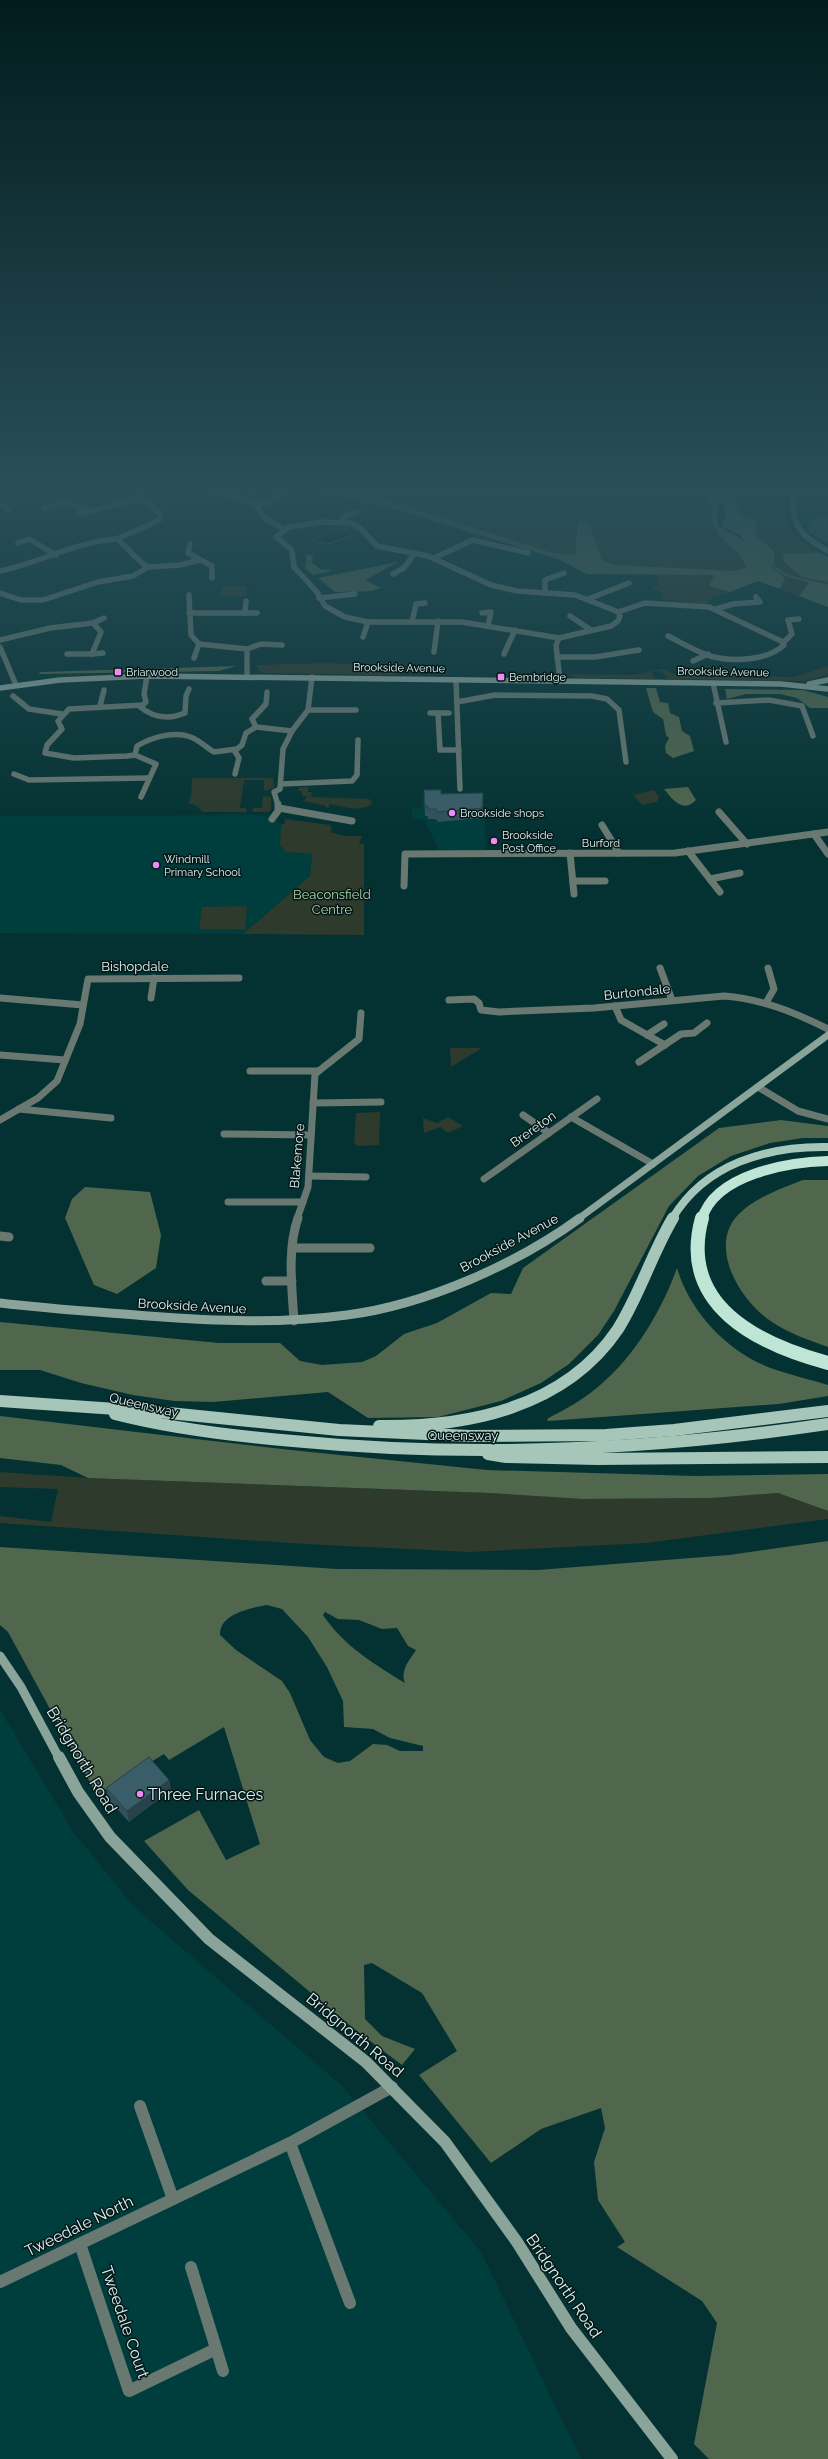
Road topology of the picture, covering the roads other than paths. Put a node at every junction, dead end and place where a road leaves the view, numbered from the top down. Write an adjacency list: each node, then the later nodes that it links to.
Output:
1 (246, 601): 10 (street)
2 (189, 602): 9 (street)
3 (322, 602): 17 (street)
4 (594, 602): 8 (street)
5 (760, 602): 7 (street)
6 (425, 603): 18 (street)
7 (716, 609): 8 (street); 29 (street)
8 (618, 612): 22 (street)
9 (189, 613): 10 (street); 30 (street)
10 (245, 613): 11 (street)
11 (257, 613)
12 (482, 613): 20 (street)
13 (570, 616): 22 (street)
14 (104, 618): 19 (street)
15 (798, 619): 29 (street)
16 (438, 621): 18 (street); 20 (street); 35 (street)
17 (368, 622): 18 (street); 25 (street)
18 (412, 622)
19 (93, 623): 28 (street); 38 (street)
20 (488, 626): 21 (street)
21 (515, 630): 27 (street); 39 (street)
22 (591, 630): 27 (street)
23 (668, 636): 40 (street)
24 (357, 637): 25 (street)
25 (363, 637): 26 (street)
26 (370, 638)
27 (559, 638): 41 (street)
28 (0, 640)
29 (783, 643): 40 (street)
30 (199, 644): 33 (street); 42 (street)
31 (282, 645): 33 (street)
32 (0, 647): 51 (street)
33 (247, 649): 45 (street)
34 (639, 650): 41 (street)
35 (434, 652)
36 (103, 653): 38 (street)
37 (67, 654): 38 (street)
38 (92, 654)
39 (504, 654)
40 (708, 654): 43 (street)
41 (557, 657): 49 (street)
42 (194, 658)
43 (693, 661)
44 (147, 676): 45 (street, Brookside Avenue); 51 (street, Brookside Avenue); 62 (street)
45 (247, 677): 46 (street, Brookside Avenue)
46 (312, 677): 47 (street, Brookside Avenue); 63 (street)
47 (456, 680): 49 (street, Brookside Avenue); 59 (street)
48 (828, 680): 52 (street, Brookside Avenue)
49 (560, 681): 50 (street, Brookside Avenue)
50 (713, 684): 52 (street, Brookside Avenue); 60 (street)
51 (16, 685): 53 (street, Brookside Avenue)
52 (798, 685): 55 (street, Brookside Avenue)
53 (0, 688)
54 (189, 689): 62 (street)
55 (828, 689)
56 (104, 690): 61 (street)
57 (267, 692): 69 (street)
58 (13, 696): 66 (street)
59 (457, 702): 75 (street); 77 (street)
60 (716, 703): 71 (street); 73 (street)
61 (100, 706): 62 (street); 66 (street)
62 (139, 706)
63 (308, 710): 64 (street); 70 (street)
64 (356, 710)
65 (430, 713): 67 (street)
66 (62, 714): 76 (street)
67 (438, 714): 68 (street); 75 (street)
68 (449, 714)
69 (256, 727): 70 (street); 74 (street)
70 (292, 731): 81 (street)
71 (813, 736)
72 (358, 740): 81 (street)
73 (726, 742)
74 (234, 750): 76 (street); 79 (street)
75 (459, 750): 82 (street)
76 (135, 755): 80 (street)
77 (626, 762)
78 (14, 774): 80 (street)
79 (234, 774)
80 (148, 778): 83 (street)
81 (281, 784): 84 (street)
82 (460, 789)
83 (141, 797)
84 (278, 808): 86 (street); 87 (street)
85 (719, 812): 91 (street)
86 (272, 819)
87 (352, 821)
88 (602, 825): 93 (street)
89 (828, 832): 90 (street, Burford)
90 (814, 834): 91 (street, Burford); 95 (street)
91 (747, 844): 92 (street, Burford)
92 (688, 851): 93 (street, Burford); 97 (street)
93 (619, 853): 94 (street, Burford)
94 (570, 854): 98 (street); 100 (street, Burford)
95 (828, 854)
96 (740, 873): 97 (street)
97 (710, 879): 101 (street)
98 (573, 881): 99 (street); 102 (street)
99 (605, 881)
100 (404, 886)
101 (720, 892)
102 (574, 894)
103 (660, 968): 110 (street)
104 (768, 968): 111 (street)
105 (154, 978): 106 (street, Bishopdale); 108 (street); 112 (street, Bishopdale)
106 (239, 978)
107 (0, 998): 112 (street)
108 (151, 998)
109 (449, 1000): 113 (street, Burtondale)
110 (672, 1000): 111 (street, Burtondale); 113 (street, Burtondale)
111 (767, 1001): 117 (street, Burtondale)
112 (83, 1005): 122 (street, Bishopdale)
113 (615, 1006): 118 (street)
114 (361, 1013): 125 (street)
115 (707, 1023): 120 (street)
116 (664, 1024): 118 (street)
117 (828, 1028)
118 (647, 1035): 120 (street)
119 (828, 1035): 126 (street, Brookside Avenue)
120 (665, 1045): 123 (street)
121 (0, 1055): 122 (street)
122 (65, 1060): 130 (street, Bishopdale)
123 (639, 1062)
124 (250, 1071): 125 (street)
125 (318, 1071): 129 (street, Blakemore)
126 (758, 1087): 134 (street); 141 (street, Brookside Avenue)
127 (597, 1099): 132 (street, Brereton)
128 (381, 1102): 129 (street)
129 (313, 1103): 138 (street, Blakemore)
130 (19, 1109): 133 (street); 135 (street, Bishopdale)
131 (523, 1115): 136 (street)
132 (572, 1117): 136 (street, Brereton); 141 (street)
133 (111, 1118)
134 (828, 1119)
135 (0, 1120)
136 (549, 1133): 144 (street, Brereton)
137 (224, 1134): 138 (street)
138 (311, 1135): 142 (street, Blakemore)
139 (828, 1147): 160 (main road)
140 (828, 1161): 155 (highway)
141 (653, 1164): 154 (street, Brookside Avenue)
142 (309, 1176): 143 (street); 146 (street, Blakemore)
143 (366, 1177)
144 (484, 1179)
145 (228, 1202): 146 (street)
146 (303, 1202): 149 (street, Blakemore)
147 (0, 1236): 148 (street)
148 (9, 1237)
149 (294, 1248): 150 (street); 152 (street, Blakemore)
150 (370, 1248)
151 (266, 1281): 152 (street)
152 (292, 1281): 154 (street, Blakemore)
153 (0, 1303): 154 (street, Brookside Avenue)
154 (294, 1321)
155 (828, 1362)
156 (0, 1401): 157 (main road, Queensway)
157 (99, 1409): 160 (main road, Queensway); 161 (main road, Queensway)
158 (828, 1411): 160 (main road, Queensway)
159 (828, 1424): 161 (main road, Queensway)
160 (307, 1428)
161 (465, 1450): 162 (main road)
162 (828, 1457)
163 (0, 1656): 164 (street, Bridgnorth Road)
164 (392, 2087): 166 (street, Tweedale North); 174 (street, Bridgnorth Road)
165 (140, 2106): 167 (street)
166 (290, 2143): 167 (street, Tweedale North); 171 (street)
167 (173, 2199): 168 (street, Tweedale North)
168 (80, 2244): 170 (street, Tweedale North); 172 (street, Tweedale Court)
169 (191, 2267): 172 (street)
170 (0, 2282)
171 (350, 2303)
172 (216, 2349): 173 (street)
173 (223, 2371)
174 (672, 2459)

